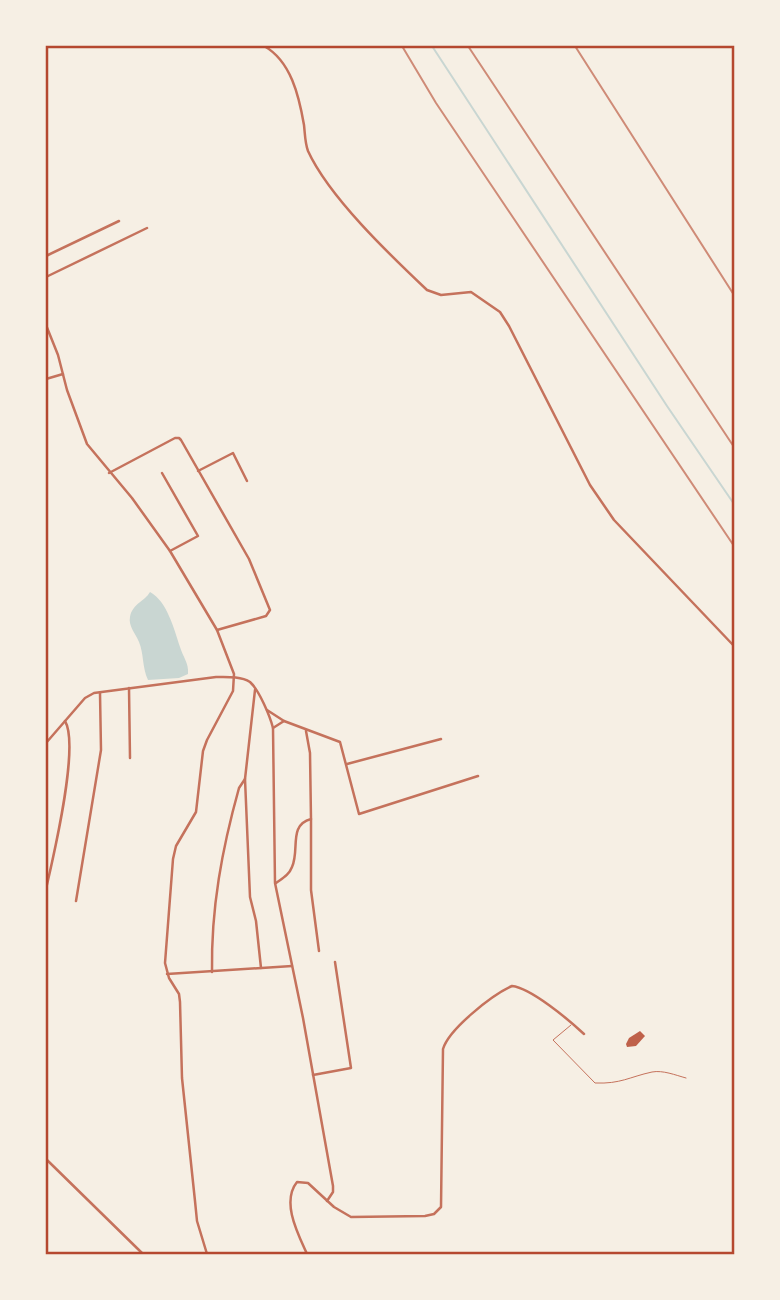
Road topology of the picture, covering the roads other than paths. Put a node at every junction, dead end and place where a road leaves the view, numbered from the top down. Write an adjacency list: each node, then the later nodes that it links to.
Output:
1 (264, 46): 15 (street)
2 (119, 221): 4 (street)
3 (147, 228): 5 (street)
4 (46, 256)
5 (46, 277)
6 (46, 324): 7 (street)
7 (63, 374): 8 (street); 11 (street)
8 (46, 379)
9 (198, 471): 11 (street); 12 (street); 14 (street)
10 (162, 472): 13 (street)
11 (109, 473): 13 (street)
12 (247, 481)
13 (170, 551): 14 (street)
14 (217, 631): 16 (street)
15 (734, 646)
16 (234, 678): 17 (street); 18 (street); 40 (street)
17 (129, 688): 19 (street); 27 (street)
18 (255, 690): 20 (street); 30 (street)
19 (100, 691): 22 (street); 34 (street)
20 (267, 710): 21 (street); 23 (street)
21 (284, 721): 23 (street); 24 (street)
22 (65, 722): 26 (street); 33 (street)
23 (273, 728): 32 (street)
24 (306, 731): 28 (street); 31 (street)
25 (441, 739): 28 (street)
26 (46, 743)
27 (130, 758)
28 (347, 764): 29 (street)
29 (478, 776)
30 (245, 779): 38 (street); 39 (street)
31 (311, 819): 32 (street); 35 (street)
32 (275, 883): 37 (street)
33 (46, 889)
34 (76, 901)
35 (319, 951)
36 (335, 962): 43 (street)
37 (292, 966): 38 (street); 43 (street)
38 (261, 968): 39 (street)
39 (212, 972): 40 (street)
40 (167, 974): 48 (street)
41 (573, 1024): 42 (street); 44 (lane); 46 (street)
42 (584, 1034)
43 (313, 1075): 46 (street)
44 (686, 1079)
45 (46, 1159): 47 (street)
46 (327, 1201): 49 (street)
47 (143, 1255)
48 (206, 1255)
49 (307, 1255)

